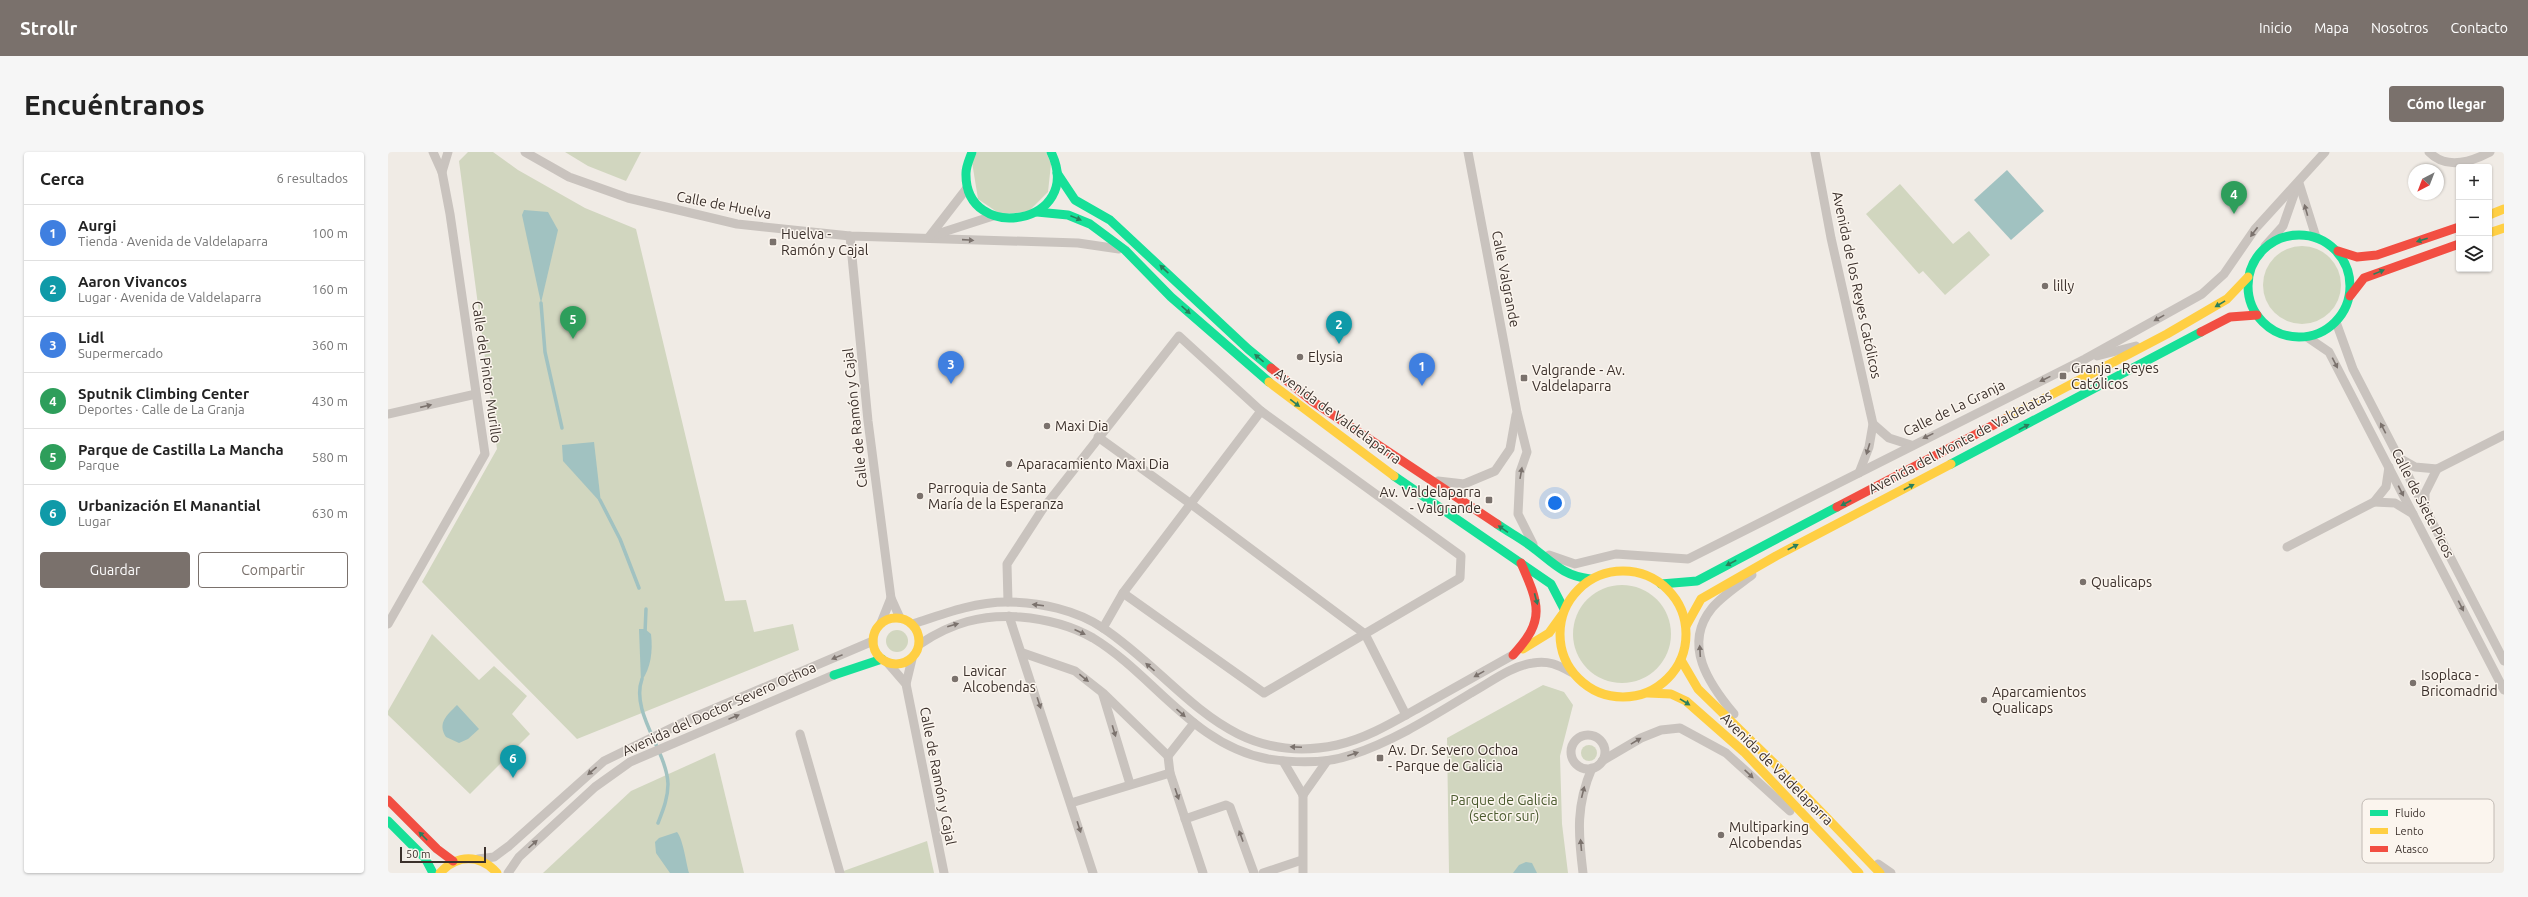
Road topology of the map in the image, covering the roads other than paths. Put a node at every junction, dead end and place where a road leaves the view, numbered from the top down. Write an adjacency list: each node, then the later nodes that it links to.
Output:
1 (433, 152): 11 (street, Calle del Pintor Murillo)
2 (448, 152): 11 (street, Calle del Pintor Murillo)
3 (525, 152): 22 (street, Calle de Huelva)
4 (972, 152): 14 (main road)
5 (1051, 152): 12 (main road)
6 (1468, 152): 38 (street, Calle Valgrande)
7 (1815, 152): 40 (street, Avenida de los Reyes Católicos)
8 (2325, 152): 13 (street, Calle de La Granja)
9 (2429, 152): 10 (street)
10 (2490, 152)
11 (442, 172): 36 (street, Calle del Pintor Murillo)
12 (1057, 173): 16 (main road); 48 (main road, Avenida de Valdelaparra, one-way to 12)
13 (2298, 182): 24 (street, one-way to 13); 26 (street); 35 (street, Calle de La Granja, one-way to 35)
14 (967, 188): 18 (main road); 23 (street)
15 (2504, 209): 17 (main road)
16 (1037, 212): 18 (main road); 27 (main road, Avenida de Valdelaparra, one-way to 27)
17 (2492, 214)
18 (993, 216): 23 (street)
19 (2456, 228): 28 (main road, one-way to 28)
20 (2504, 228): 21 (main road)
21 (2492, 232)
22 (850, 236): 23 (street, Calle de Huelva); 60 (street, Calle de Ramón y Cajal)
23 (929, 237): 27 (street, one-way to 27)
24 (2316, 237): 26 (main road); 28 (main road)
25 (2456, 245): 30 (main road, one-way to 25)
26 (2265, 246): 29 (main road)
27 (1125, 250): 56 (main road, Avenida de Valdelaparra, one-way to 56)
28 (2338, 251): 30 (main road)
29 (2248, 277): 31 (main road); 34 (main road, Avenida del Monte de Valdelatas, one-way to 34)
30 (2350, 296): 32 (main road)
31 (2257, 314): 33 (main road); 55 (main road, Avenida del Monte de Valdelatas, one-way to 31)
32 (2336, 322): 33 (main road); 44 (street, Calle de Siete Picos, one-way to 32)
33 (2307, 337): 45 (street, Calle de Siete Picos, one-way to 45)
34 (2145, 344): 35 (street); 58 (main road, Avenida del Monte de Valdelatas, one-way to 58)
35 (2085, 358): 43 (street, Calle de La Granja, one-way to 43)
36 (476, 394): 39 (street, one-way to 36); 66 (street, Calle del Pintor Murillo)
37 (1261, 411): 42 (street); 50 (street); 70 (street)
38 (1517, 412): 48 (street); 54 (street, Calle Valgrande, one-way to 38)
39 (388, 414)
40 (1873, 424): 43 (street); 47 (street, Avenida de los Reyes Católicos, one-way to 47)
41 (2504, 435): 46 (street)
42 (1098, 437): 50 (street); 61 (street)
43 (1911, 445): 47 (street, Calle de La Granja)
44 (2399, 458): 46 (street); 51 (street, Calle de Siete Picos)
45 (2389, 467): 49 (street); 52 (street, Calle de Siete Picos, one-way to 52)
46 (2437, 469): 51 (street)
47 (1859, 473): 54 (street, Calle de La Granja)
48 (1430, 480): 54 (main road, Avenida de Valdelaparra, one-way to 48)
49 (2374, 502): 52 (street); 53 (street)
50 (1192, 504): 59 (street); 70 (street)
51 (2425, 509): 78 (street, Calle de Siete Picos)
52 (2413, 514): 82 (street, Calle de Siete Picos, one-way to 82)
53 (2287, 547)
54 (1536, 550): 57 (main road, Avenida de Valdelaparra)
55 (1776, 556): 68 (main road, Avenida del Monte de Valdelatas); 93 (street, one-way to 55)
56 (1522, 564): 62 (main road, Avenida de Valdelaparra); 74 (main road, one-way to 74)
57 (1590, 579): 58 (main road); 62 (main road)
58 (1661, 584): 68 (main road)
59 (1124, 593): 69 (street); 70 (street)
60 (890, 598): 64 (street, Calle de Ramón y Cajal); 65 (street, Calle de Ramón y Cajal)
61 (1008, 602): 67 (street); 69 (street, one-way to 61)
62 (1563, 612): 74 (main road); 79 (main road)
63 (1009, 616): 72 (street, one-way to 63); 73 (street); 86 (street, one-way to 86)
64 (900, 618): 65 (main road); 67 (main road)
65 (881, 623): 71 (main road)
66 (388, 624)
67 (913, 624): 72 (main road)
68 (1686, 626): 76 (main road)
69 (1103, 628): 85 (street, one-way to 69)
70 (1365, 634): 85 (street)
71 (873, 641): 77 (main road); 102 (street, Avenida del Doctor Severo Ochoa, one-way to 102)
72 (920, 644): 75 (main road)
73 (1023, 653): 83 (street, one-way to 83); 98 (street, one-way to 98)
74 (1513, 655): 85 (street, one-way to 85)
75 (912, 659): 77 (main road); 81 (street, Calle de Ramón y Cajal)
76 (1681, 660): 84 (main road); 93 (main road, Avenida de Valdelaparra)
77 (884, 661): 80 (main road, Avenida del Doctor Severo Ochoa); 81 (street, Calle de Ramón y Cajal)
78 (2504, 661)
79 (1571, 672): 84 (main road); 90 (street, one-way to 79)
80 (834, 675): 108 (street, Avenida del Doctor Severo Ochoa, one-way to 80)
81 (906, 684): 110 (street, Calle de Ramón y Cajal)
82 (2504, 690)
83 (1103, 693): 88 (street); 95 (street, one-way to 95)
84 (1648, 693): 117 (main road, Avenida de Valdelaparra, one-way to 117)
85 (1406, 715)
86 (1194, 723): 88 (street); 89 (street)
87 (800, 734): 109 (street)
88 (1168, 756): 94 (street)
89 (1283, 761): 90 (street); 96 (street)
90 (1327, 761): 96 (street)
91 (1602, 761): 92 (street); 92 (street); 117 (street, one-way to 117)
92 (1592, 768): 116 (street, one-way to 92)
93 (1779, 768): 101 (main road, Avenida de Valdelaparra)
94 (1170, 773): 95 (street); 99 (street, one-way to 99)
95 (1130, 784): 98 (street)
96 (1303, 795): 103 (street)
97 (388, 800): 104 (main road, one-way to 97)
98 (1071, 803): 111 (street, one-way to 111)
99 (1185, 819): 112 (street); 113 (street, one-way to 99)
100 (388, 821): 105 (main road)
101 (1862, 853): 118 (main road, Avenida de Valdelaparra); 119 (street)
102 (478, 859): 104 (main road); 107 (main road)
103 (1302, 860): 114 (street); 115 (street)
104 (453, 861): 106 (main road)
105 (433, 873)
106 (440, 873)
107 (497, 873)
108 (508, 873)
109 (840, 873)
110 (944, 873)
111 (1094, 873)
112 (1203, 873)
113 (1254, 873)
114 (1263, 873)
115 (1303, 873)
116 (1583, 873)
117 (1858, 873)
118 (1880, 873)
119 (1891, 873)

